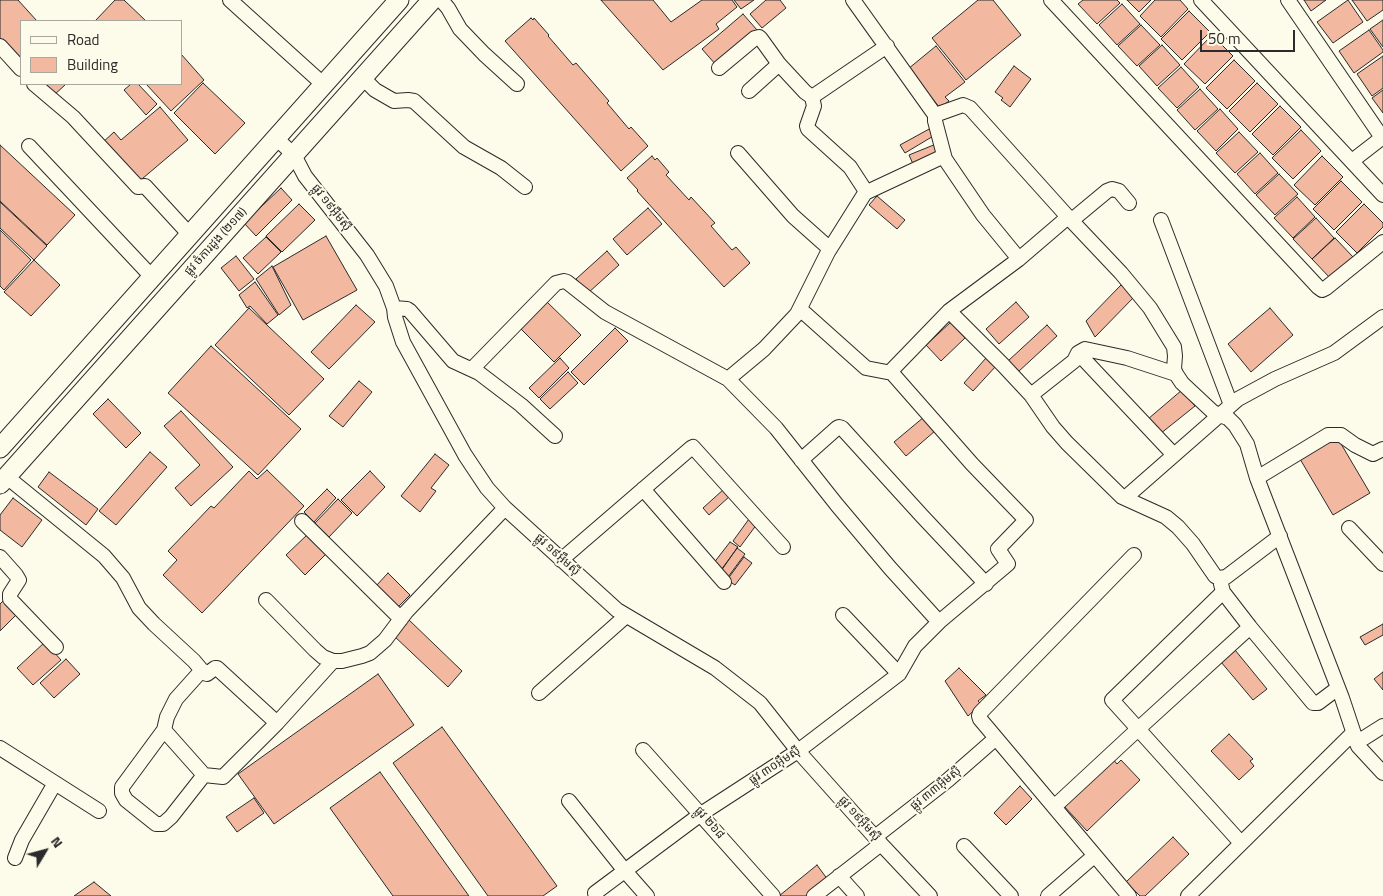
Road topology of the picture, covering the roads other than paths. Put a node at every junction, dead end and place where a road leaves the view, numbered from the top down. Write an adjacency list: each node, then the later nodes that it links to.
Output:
1 (230, 0): 17 (street)
2 (399, 0): 17 (main road, ផ្លូវ ចំការដូង (២១៧))
3 (432, 0): 14 (main road, ផ្លូវ ចំការដូង (២១៧))
4 (441, 0): 15 (street)
5 (853, 0): 10 (street)
6 (1051, 0): 35 (street)
7 (1201, 0): 27 (street)
8 (1288, 0): 22 (street)
9 (0, 46): 12 (street)
10 (887, 46): 19 (street); 20 (street)
11 (779, 64): 13 (street); 18 (street); 19 (street)
12 (20, 68)
13 (719, 68)
14 (363, 78): 25 (main road, ផ្លូវ ចំការដូង (២១៧)); 28 (street)
15 (517, 84)
16 (35, 85): 34 (street)
17 (324, 85): 21 (main road, ផ្លូវ ចំការដូង (២១៧))
18 (750, 91)
19 (812, 97): 29 (street)
20 (935, 115): 26 (street); 32 (street)
21 (276, 138): 25 (street, ផ្លូវ ១៩អ៊ឹមស៊ី); 34 (main road, ផ្លូវ ចំការដូង (២១៧))
22 (1383, 138): 27 (street)
23 (29, 146): 38 (street)
24 (738, 153): 36 (street)
25 (294, 155): 39 (street, ផ្លូវ ១៩អ៊ឹមស៊ី); 57 (main road, ផ្លូវ ចំការដូង (២១៧))
26 (944, 156): 29 (street); 37 (street)
27 (1352, 161): 30 (street)
28 (525, 187)
29 (865, 193): 36 (street)
30 (1383, 194)
31 (1129, 203): 32 (street)
32 (1070, 219): 37 (street); 46 (street)
33 (1162, 220): 49 (street)
34 (190, 235): 38 (main road, ផ្លូវ ចំការដូង (២១៧))
35 (1383, 242)
36 (830, 249): 40 (street)
37 (1019, 259): 41 (street)
38 (152, 277): 52 (main road, ផ្លូវ ចំការដូង (២១៧))
39 (394, 308): 44 (street); 60 (street, ផ្លូវ ១៩អ៊ឹមស៊ី)
40 (800, 309): 45 (street); 47 (street)
41 (950, 312): 45 (street); 48 (street)
42 (1383, 317): 49 (street)
43 (1078, 352): 46 (street); 48 (street); 54 (street)
44 (472, 369): 47 (street); 51 (street)
45 (890, 372): 71 (street, ផ្លូវ ៣០អ៊ឹមស៊ី)
46 (1176, 374): 50 (street)
47 (728, 379): 55 (street)
48 (1030, 395): 59 (street)
49 (1231, 405): 50 (street)
50 (1219, 415): 54 (street); 56 (street)
51 (555, 436)
52 (0, 448)
53 (1383, 449): 56 (street)
54 (1174, 455): 59 (street)
55 (801, 460): 71 (street); 77 (street)
56 (1257, 478): 63 (street)
57 (4, 480): 81 (street)
58 (643, 489): 64 (street); 67 (street); 70 (street)
59 (1125, 498): 69 (street)
60 (505, 508): 67 (street, ផ្លូវ ១៩អ៊ឹមស៊ី); 76 (street)
61 (302, 521): 76 (street)
62 (1349, 528): 68 (street)
63 (1280, 536): 69 (street); 83 (street)
64 (784, 547)
65 (1134, 555): 89 (street)
66 (0, 557): 79 (street)
67 (561, 560): 75 (street, ផ្លូវ ១៩អ៊ឹមស៊ី)
68 (1383, 564)
69 (1219, 578): 72 (street)
70 (724, 582)
71 (986, 584): 77 (street, ផ្លូវ ៣០អ៊ឹមស៊ី)
72 (1223, 592): 78 (street); 88 (street)
73 (266, 600): 80 (street)
74 (843, 615): 82 (street)
75 (626, 616): 84 (street); 93 (street, ផ្លូវ ១៩អ៊ឹមស៊ី)
76 (401, 619): 80 (street)
77 (939, 622): 82 (street, ផ្លូវ ៣០អ៊ឹមស៊ី)
78 (1250, 627): 83 (street); 88 (street)
79 (56, 647)
80 (333, 661): 85 (street)
81 (202, 670): 85 (street); 87 (street)
82 (899, 674): 93 (street, ផ្លូវ ៣០អ៊ឹមស៊ី)
83 (1338, 688): 90 (street)
84 (539, 693)
85 (278, 723): 95 (street)
86 (1383, 726): 90 (street)
87 (164, 730): 95 (street); 95 (street)
88 (1137, 730): 98 (street); 102 (street)
89 (996, 738): 98 (street); 101 (street, ផ្លូវ ៣៣អ៊ឹមស៊ី)
90 (1354, 738): 94 (street); 102 (street)
91 (0, 748): 96 (street)
92 (644, 750): 100 (street, ផ្លូវ ២៦៨)
93 (798, 751): 100 (street, ផ្លូវ ៣០អ៊ឹមស៊ី); 101 (street, ផ្លូវ ១៩អ៊ឹមស៊ី)
94 (1383, 773)
95 (204, 775)
96 (54, 783): 99 (street); 105 (street)
97 (570, 801): 106 (street)
98 (1054, 807): 104 (street)
99 (99, 811)
100 (701, 814): 106 (street, ផ្លូវ ៣០អ៊ឹមស៊ី); 110 (street, ផ្លូវ ២៦៨)
101 (878, 841): 107 (street, ផ្លូវ ៣៣អ៊ឹមស៊ី); 113 (street, ផ្លូវ ១៩អ៊ឹមស៊ី)
102 (1241, 843): 117 (street)
103 (964, 846): 114 (street)
104 (1094, 856): 115 (street); 116 (street)
105 (15, 858)
106 (625, 871): 108 (street, ផ្លូវ ៣០អ៊ឹមស៊ី); 109 (street)
107 (840, 876): 111 (street, ផ្លូវ ៣៣អ៊ឹមស៊ី); 112 (street)
108 (595, 893)
109 (647, 896)
110 (773, 896)
111 (814, 896)
112 (857, 896)
113 (930, 896)
114 (1011, 896)
115 (1048, 896)
116 (1129, 896)
117 (1188, 896)

